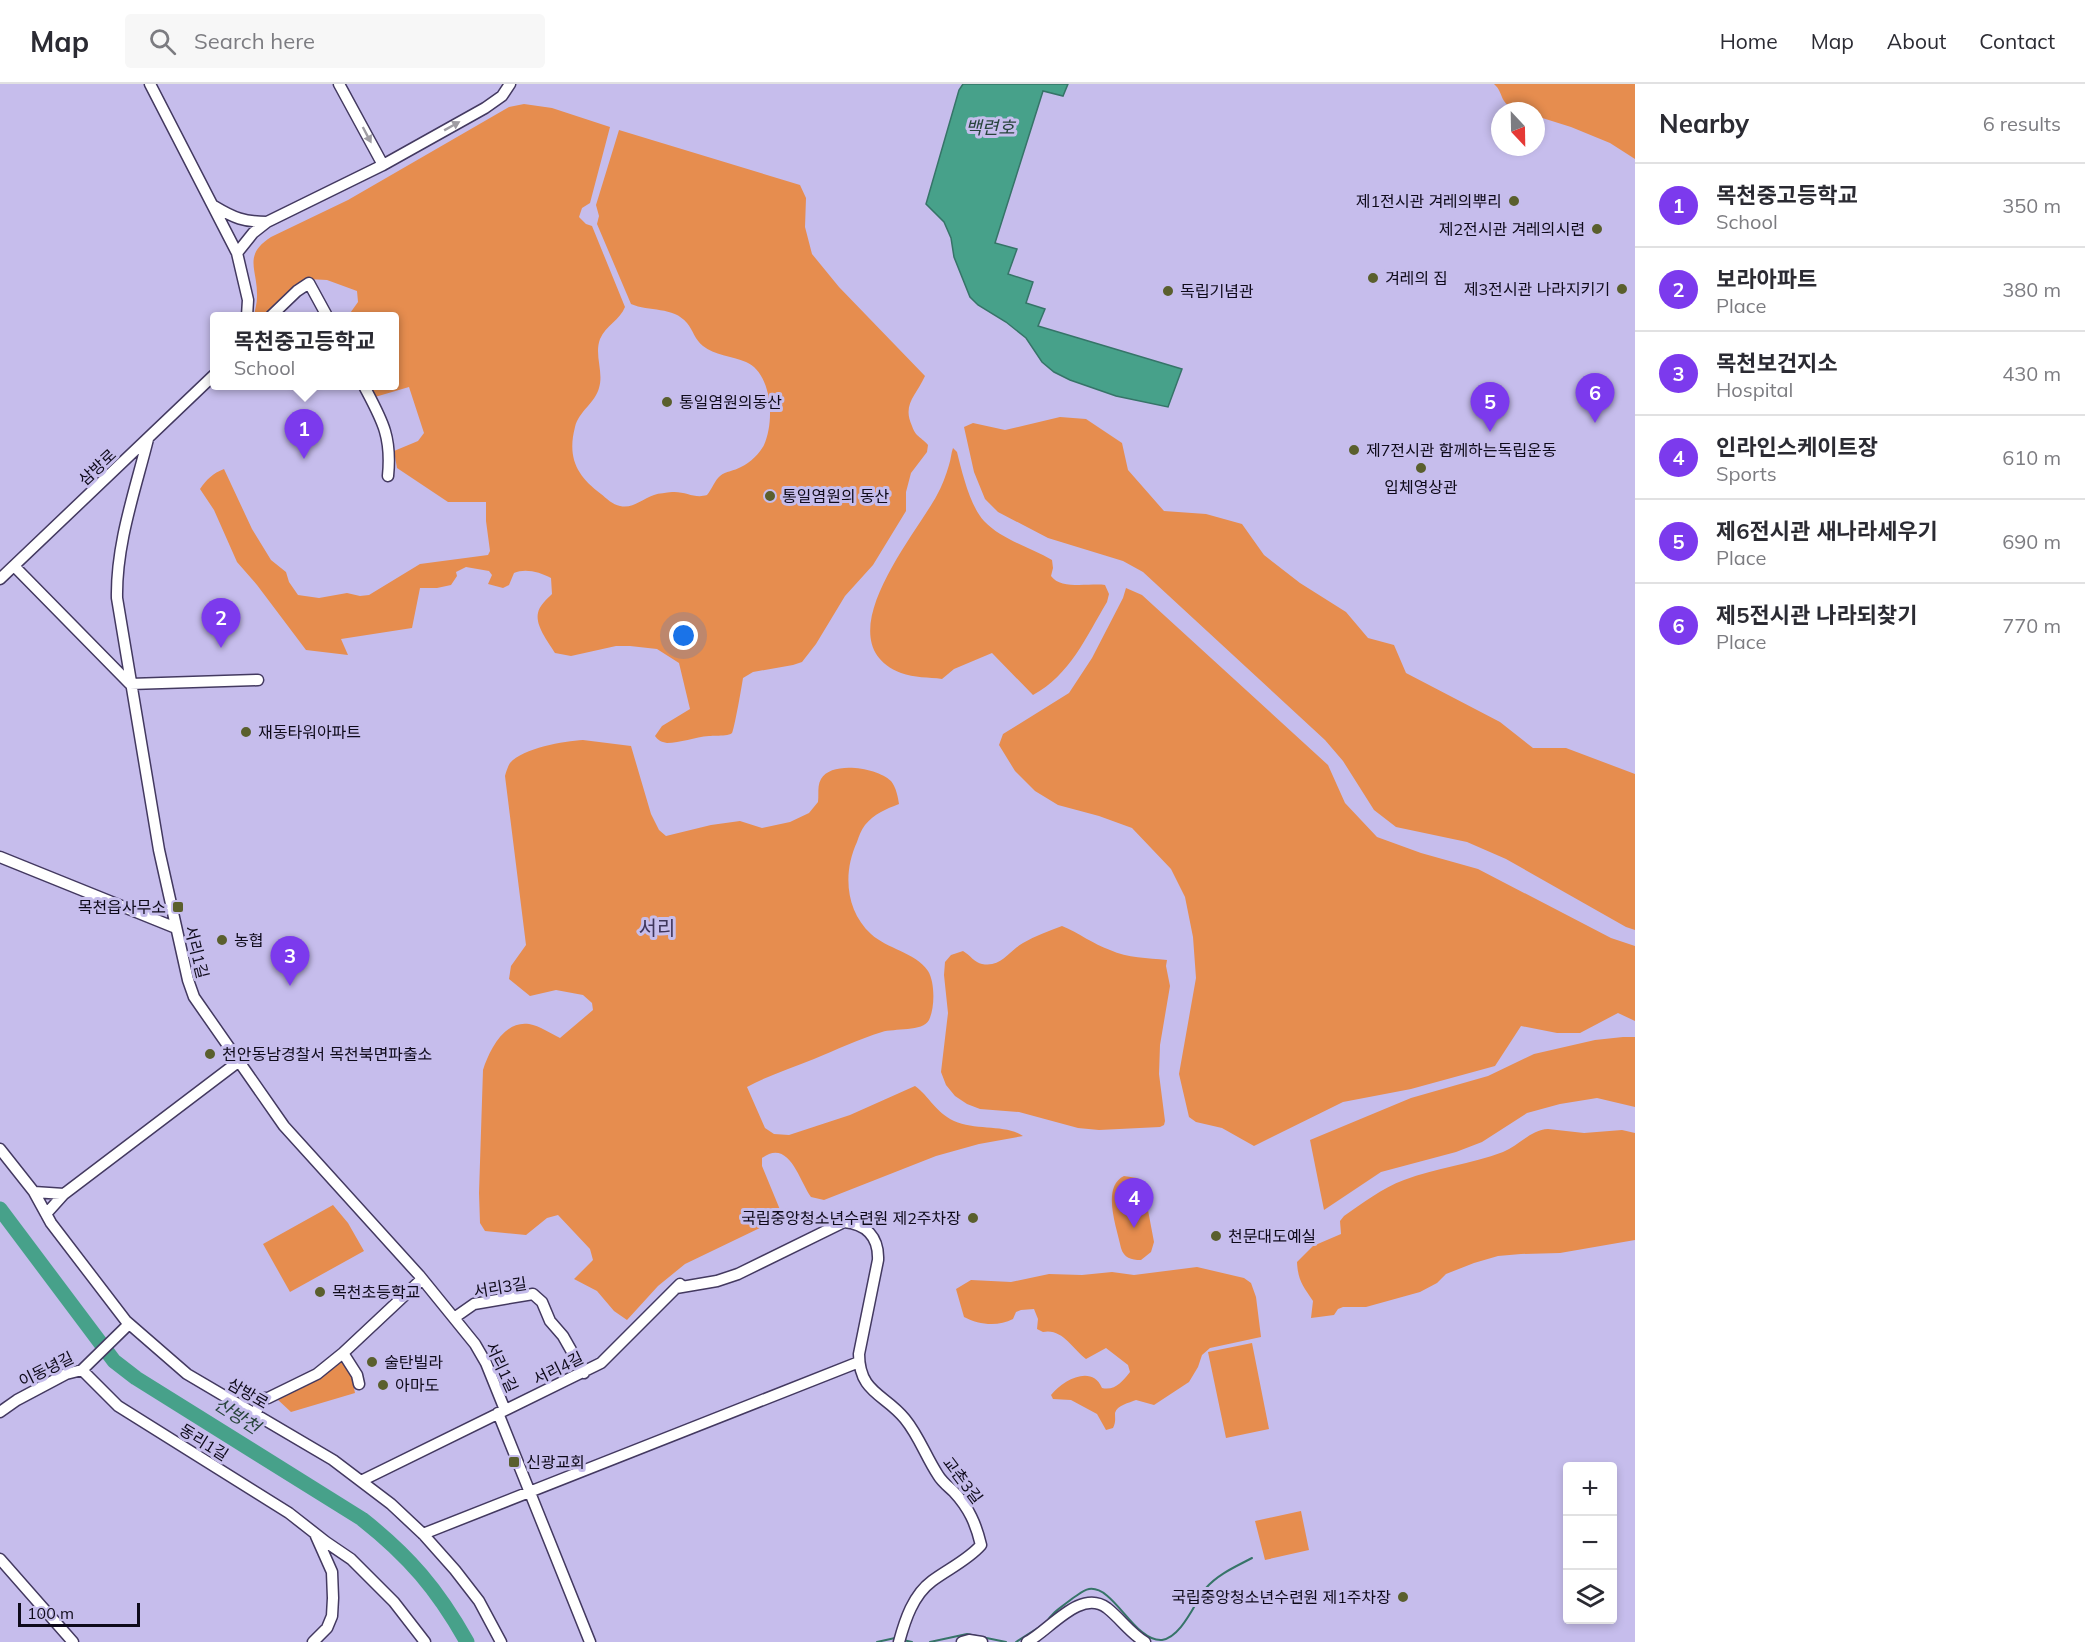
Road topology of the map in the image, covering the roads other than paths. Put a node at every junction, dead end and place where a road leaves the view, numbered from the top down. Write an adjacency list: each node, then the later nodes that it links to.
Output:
1 (150, 84): 5 (street)
2 (339, 84): 4 (street, one-way to 4)
3 (510, 84): 4 (street, one-way to 3)
4 (383, 165): 6 (street)
5 (214, 206): 6 (street); 7 (street)
6 (267, 222): 7 (street)
7 (237, 253): 8 (street)
8 (247, 312)
9 (275, 312): 10 (street)
10 (325, 312)
11 (210, 379): 13 (street, 삼방로)
12 (366, 390): 14 (street)
13 (148, 439): 15 (street, 삼방로); 18 (street, 서리1길)
14 (388, 476)
15 (14, 566): 16 (street, 삼방로); 18 (street)
16 (0, 579)
17 (258, 680): 18 (street)
18 (130, 684): 20 (street, 서리1길)
19 (0, 857): 20 (street)
20 (176, 928): 21 (street, 서리1길)
21 (238, 1062): 24 (street); 26 (street, 서리1길)
22 (0, 1149): 23 (street, 삼방로)
23 (34, 1192): 24 (street); 25 (street, 삼방로)
24 (64, 1194): 25 (street)
25 (46, 1214): 28 (street, 삼방로)
26 (422, 1279): 27 (street, 서리1길); 29 (street)
27 (454, 1318): 32 (street, 서리3길); 35 (street, 서리1길)
28 (129, 1324): 31 (street, 이동녕길); 36 (street, 삼방로)
29 (343, 1353): 33 (street); 36 (street)
30 (859, 1362): 32 (street, 서리4길); 38 (street); 42 (street, 교촌3길)
31 (82, 1370): 34 (street, 이동녕길); 39 (street, 동리1길)
32 (584, 1373): 35 (street, 서리4길)
33 (360, 1377)
34 (0, 1412)
35 (501, 1412): 37 (street, 서리4길); 38 (street, 서리1길)
36 (255, 1415): 37 (street, 삼방로)
37 (363, 1480): 40 (street, 삼방로)
38 (529, 1492): 40 (street); 47 (street, 서리1길)
39 (315, 1533): 44 (street, 동리1길); 45 (street, 동리1길)
40 (423, 1534): 46 (street, 삼방로)
41 (0, 1559): 43 (street)
42 (900, 1638)
43 (73, 1642)
44 (313, 1642)
45 (425, 1642)
46 (501, 1642)
47 (590, 1642)
48 (962, 1642): 49 (street)
49 (982, 1642)
50 (1027, 1642): 51 (street)
51 (1145, 1642)

